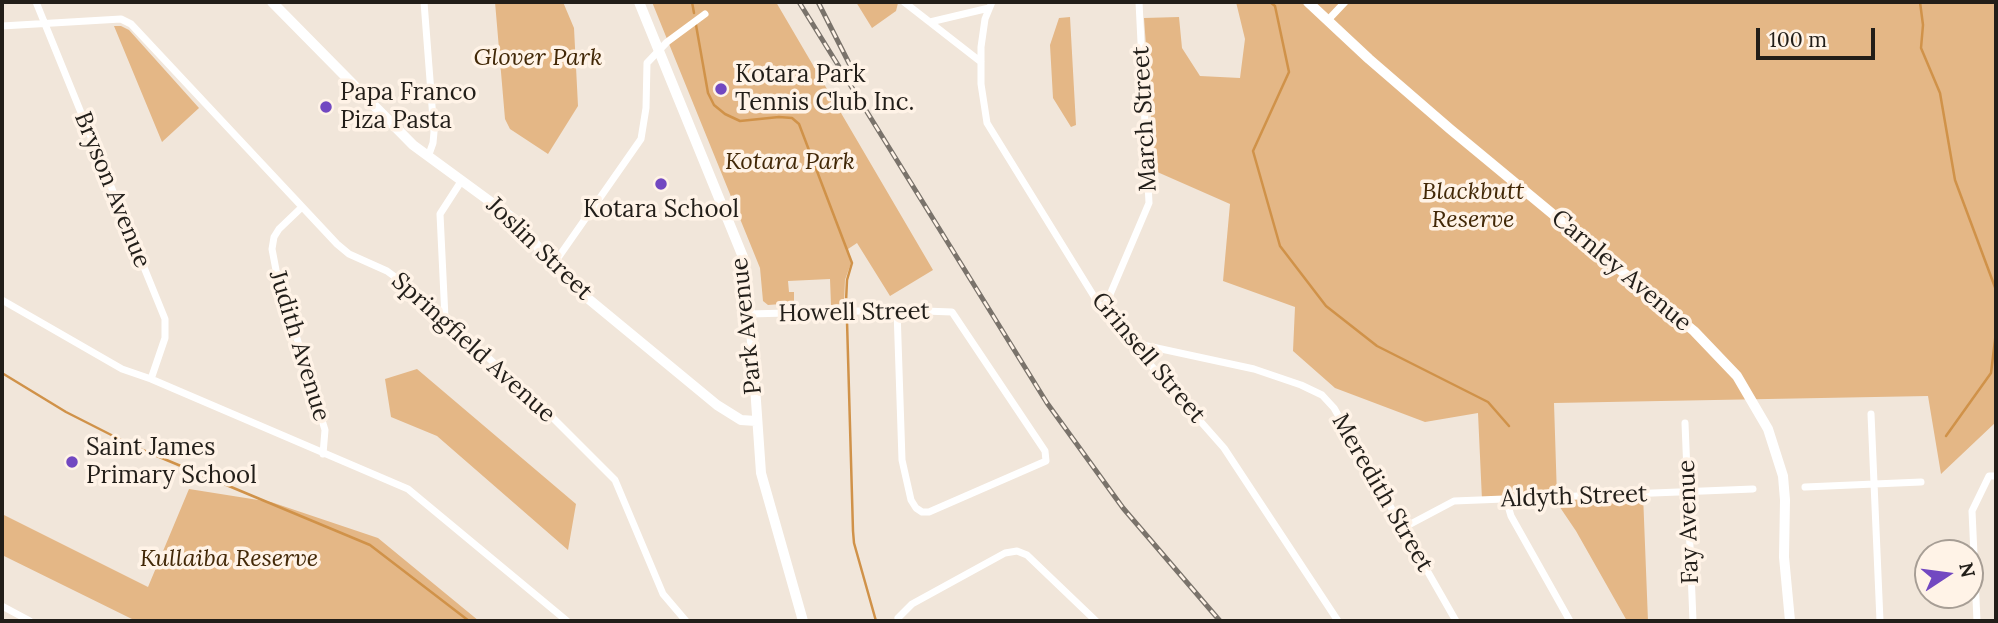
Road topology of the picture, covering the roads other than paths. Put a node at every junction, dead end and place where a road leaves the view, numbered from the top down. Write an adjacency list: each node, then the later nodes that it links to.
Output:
1 (36, 2): 13 (street, Bryson Avenue)
2 (272, 2): 17 (main road, Joslin Street)
3 (424, 2): 17 (street)
4 (639, 2): 15 (main road, Park Avenue)
5 (904, 2): 12 (street)
6 (1139, 2): 23 (street, March Street)
7 (1308, 2): 11 (main road, Carnley Avenue)
8 (1345, 2): 11 (street)
9 (990, 5): 12 (street); 16 (street, Grinsell Street)
10 (705, 14): 15 (street)
11 (1327, 21): 53 (main road, Carnley Avenue)
12 (930, 22): 16 (street)
13 (45, 24): 14 (street, Springfield Avenue); 19 (street, Springfield Avenue); 27 (street, Bryson Avenue)
14 (2, 26)
15 (659, 50): 20 (street); 24 (main road, Park Avenue)
16 (981, 62): 23 (street, Grinsell Street)
17 (428, 157): 18 (main road, Joslin Street)
18 (462, 180): 20 (main road, Joslin Street); 25 (street)
19 (302, 208): 25 (street, Springfield Avenue); 31 (street, Judith Avenue)
20 (553, 265): 29 (main road, Joslin Street)
21 (2, 300): 27 (street)
22 (897, 310): 24 (street, Howell Street); 39 (street); 39 (street, Howell Street)
23 (1103, 311): 26 (street, Grinsell Street)
24 (750, 314): 29 (main road, Park Avenue)
25 (445, 318): 46 (street, Springfield Avenue)
26 (1129, 342): 41 (street, Meredith Street); 49 (street, Grinsell Street)
27 (151, 379): 31 (street)
28 (1871, 414): 34 (street)
29 (756, 422): 47 (main road, Park Avenue)
30 (1685, 424): 37 (street, Fay Avenue)
31 (323, 454): 45 (street)
32 (1992, 476): 55 (street)
33 (1921, 482): 34 (street)
34 (1874, 484): 35 (street); 54 (street)
35 (1805, 486)
36 (1753, 489): 37 (street, Aldyth Street)
37 (1688, 492): 38 (street, Aldyth Street); 52 (street, Fay Avenue)
38 (1506, 499): 41 (street, Aldyth Street); 51 (street)
39 (919, 510): 40 (street)
40 (914, 519)
41 (1403, 528): 50 (street, Meredith Street)
42 (2, 606): 44 (street)
43 (898, 618): 48 (street)
44 (30, 621)
45 (567, 621)
46 (686, 621)
47 (803, 621)
48 (1096, 621)
49 (1338, 621)
50 (1456, 621)
51 (1570, 621)
52 (1693, 621)
53 (1790, 621)
54 (1880, 621)
55 (1977, 621)

